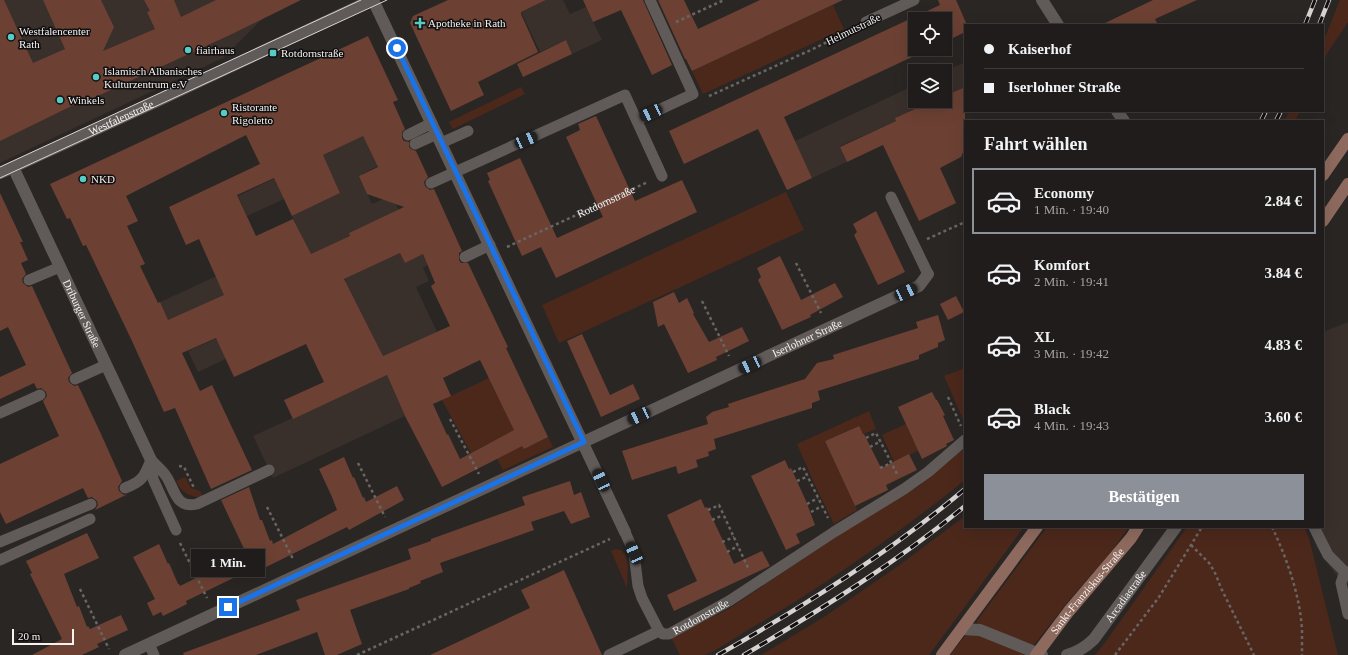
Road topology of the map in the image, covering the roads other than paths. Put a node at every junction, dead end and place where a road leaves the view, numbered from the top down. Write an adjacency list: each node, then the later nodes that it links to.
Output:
1 (373, 0): 9 (street, Rotdornstraße); 13 (street, Westfalenstraße)
2 (650, 0): 7 (lane)
3 (914, 0): 5 (lane, Helmutstraße)
4 (1042, 0): 6 (street)
5 (866, 22)
6 (1055, 24)
7 (637, 120): 14 (lane); 17 (lane)
8 (468, 131): 9 (lane)
9 (437, 134): 10 (lane); 12 (lane); 14 (street, Rotdornstraße)
10 (408, 135)
11 (1348, 139): 16 (main road)
12 (415, 144)
13 (13, 167): 15 (street, Westfalenstraße); 24 (street, Driburger Straße)
14 (455, 172): 18 (lane); 22 (street, Rotdornstraße)
15 (0, 173)
16 (1324, 173)
17 (662, 176)
18 (431, 183)
19 (1348, 184): 21 (main road)
20 (891, 197): 25 (lane, Iserlohner Straße)
21 (1324, 220)
22 (492, 249): 23 (lane); 32 (street, Rotdornstraße)
23 (465, 257)
24 (60, 266): 26 (lane); 27 (street, Driburger Straße)
25 (928, 274): 32 (street, Iserlohner Straße)
26 (29, 280)
27 (106, 365): 28 (lane); 33 (street, Driburger Straße)
28 (75, 379)
29 (40, 395): 30 (lane)
30 (0, 413)
31 (964, 441): 49 (lane, Rotdornstraße)
32 (584, 442): 43 (street, Rotdornstraße); 50 (street, Iserlohner Straße)
33 (151, 460): 34 (lane); 35 (lane); 42 (lane)
34 (269, 470)
35 (125, 488)
36 (92, 504): 44 (lane)
37 (90, 519): 45 (lane)
38 (1036, 528): 48 (main road)
39 (1137, 528): 51 (main road, Sankt-Franziskus-Straße)
40 (1175, 528): 55 (street, Arcadiastraße)
41 (1314, 528): 46 (lane)
42 (176, 530)
43 (625, 532): 49 (lane, Rotdornstraße)
44 (0, 542)
45 (0, 560)
46 (1347, 573): 47 (lane)
47 (1348, 614)
48 (962, 629): 51 (street); 54 (main road)
49 (659, 631): 53 (lane)
50 (152, 649): 52 (street, Iserlohner Straße)
51 (1038, 654)
52 (125, 655)
53 (609, 655)
54 (942, 655)
55 (1067, 655)

